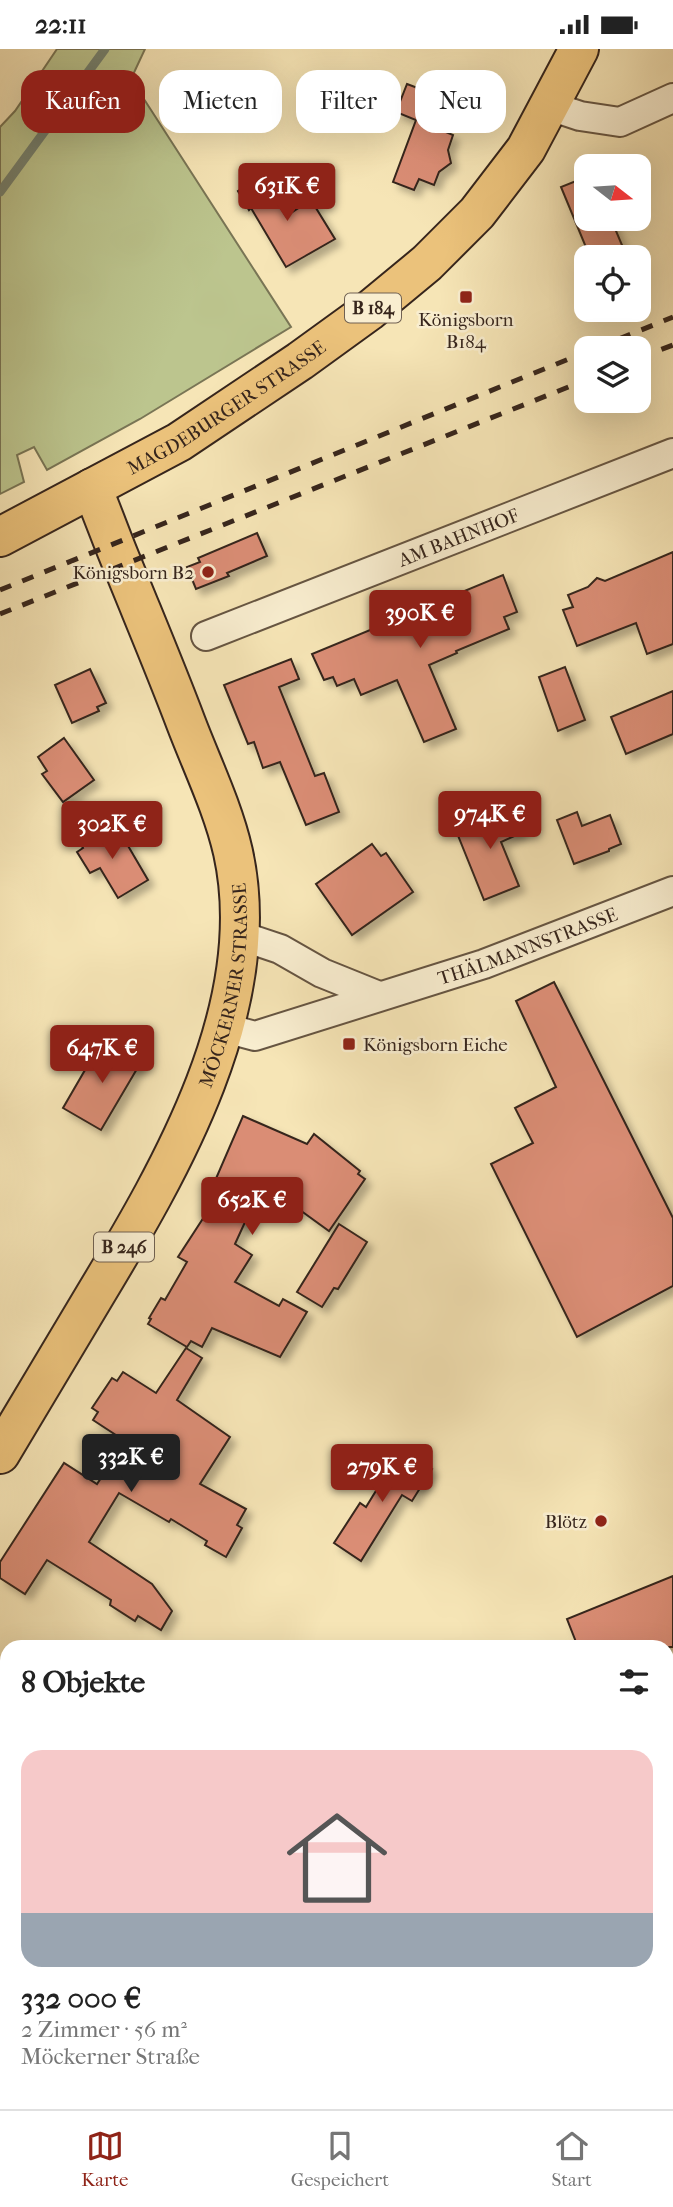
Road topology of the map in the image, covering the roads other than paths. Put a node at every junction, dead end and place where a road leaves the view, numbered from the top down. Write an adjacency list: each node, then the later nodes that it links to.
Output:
1 (579, 49): 3 (main road, MAGDEBURGER STRASSE / B 184)
2 (673, 98): 3 (street)
3 (550, 106): 5 (main road, MAGDEBURGER STRASSE / B 184)
4 (673, 453): 7 (street, AM BAHNHOF)
5 (92, 488): 6 (main road, MAGDEBURGER STRASSE / B 184); 9 (main road, MÖCKERNER STRASSE / B 246)
6 (0, 537)
7 (206, 636)
8 (673, 891): 10 (street, THÄLMANNSTRASSE)
9 (239, 935): 10 (street); 11 (main road, MÖCKERNER STRASSE / B 246)
10 (379, 996): 11 (street, THÄLMANNSTRASSE)
11 (225, 1028): 12 (main road, MÖCKERNER STRASSE / B 246)
12 (0, 1454)

